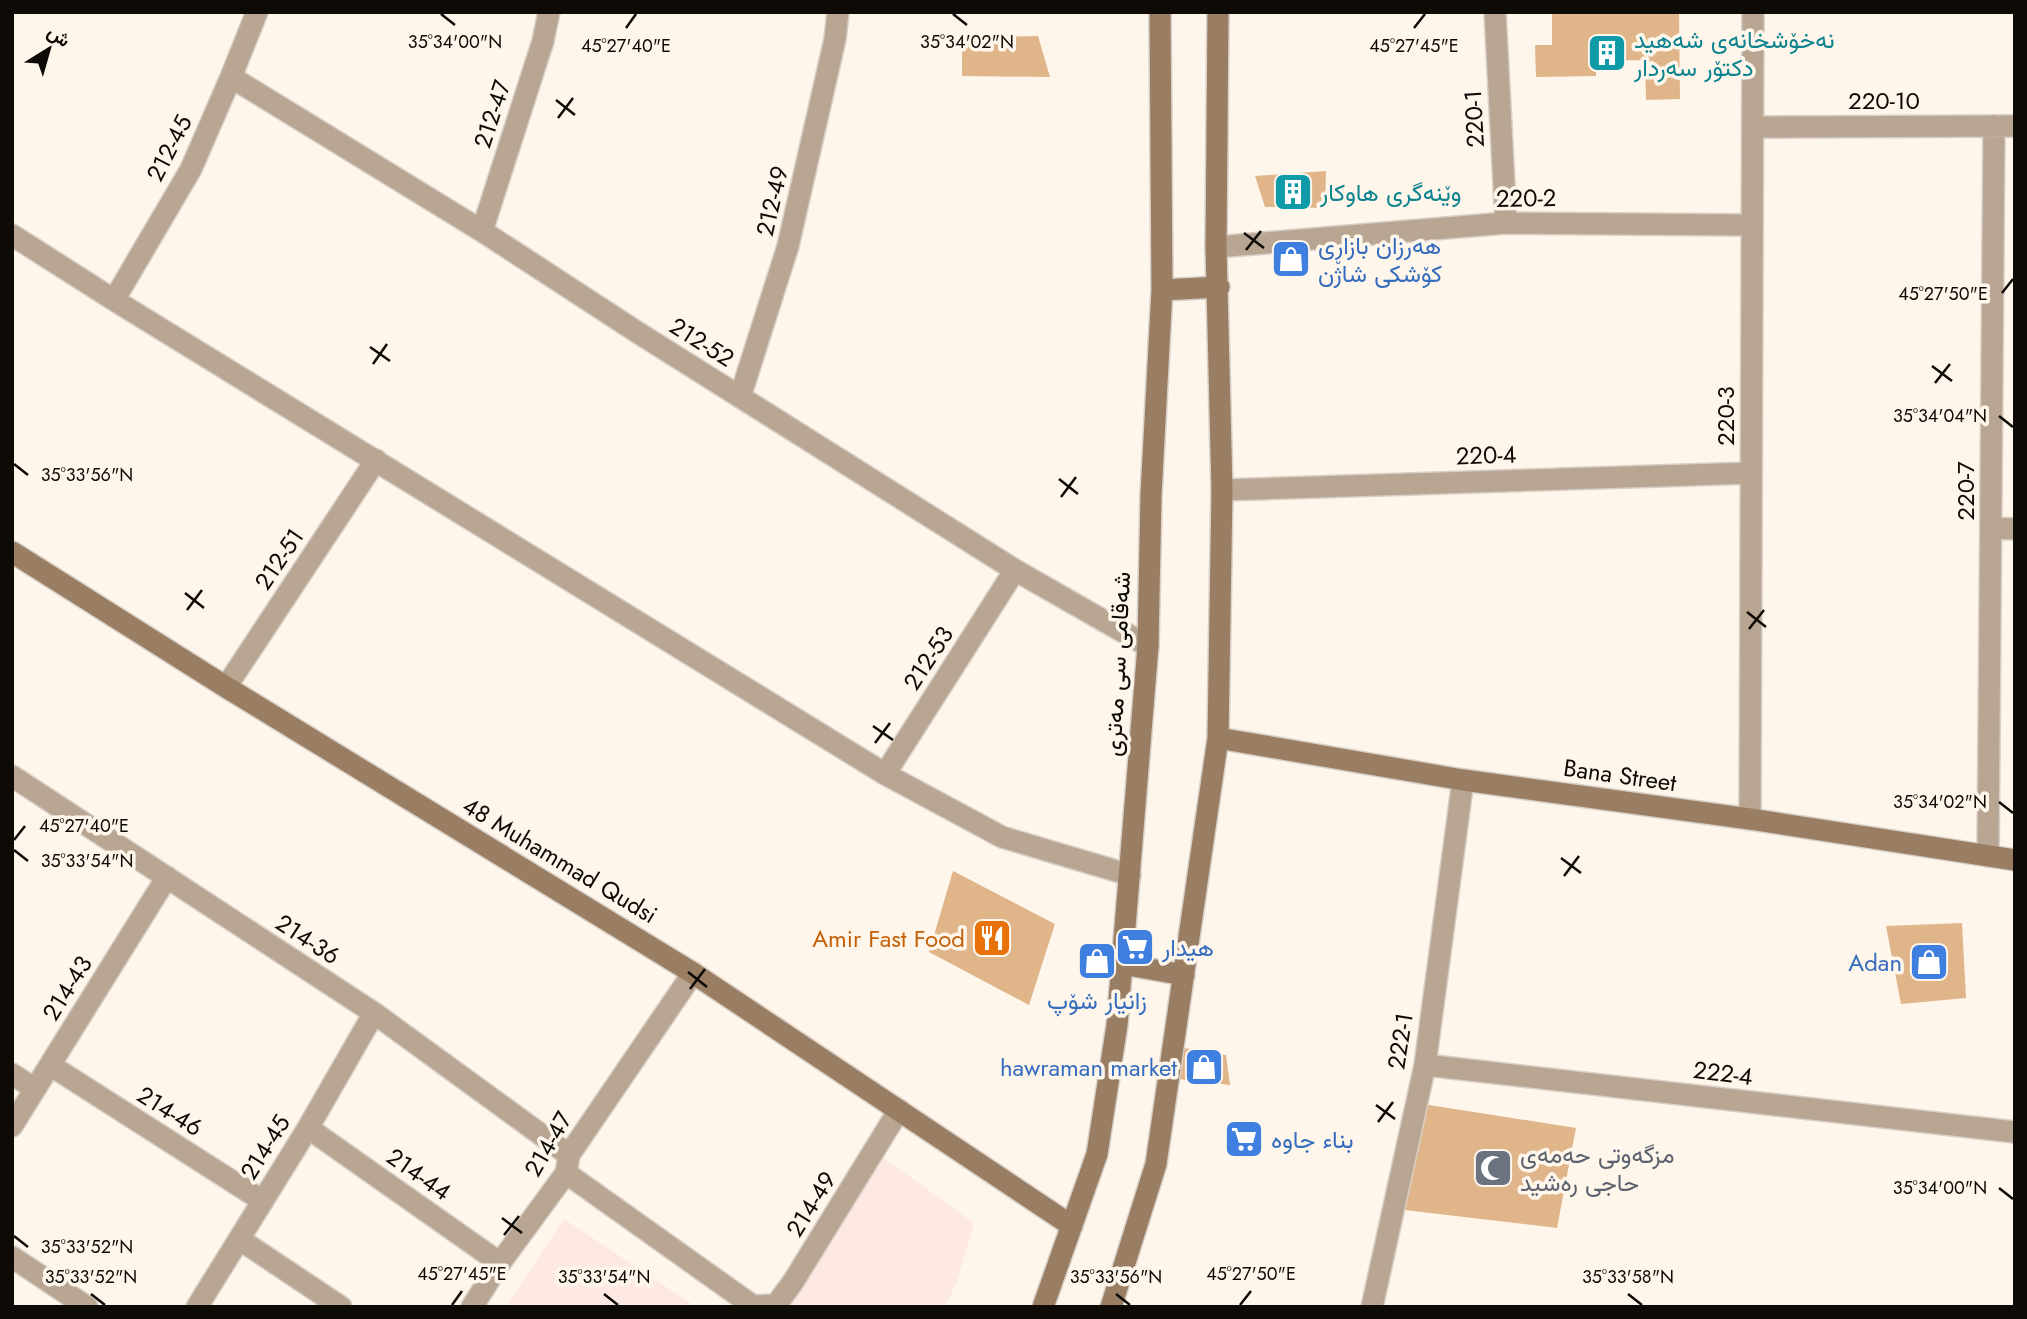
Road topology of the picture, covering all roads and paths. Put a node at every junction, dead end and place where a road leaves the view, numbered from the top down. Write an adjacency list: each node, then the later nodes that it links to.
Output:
1 (257, 12): 8 (street, 212-45)
2 (550, 12): 13 (street, 212-47)
3 (838, 12): 19 (street, 212-49)
4 (1160, 12): 17 (main road, شەقامی سی مەتری)
5 (1218, 12): 15 (main road)
6 (1495, 12): 11 (street, 220-1)
7 (1753, 12): 10 (street, 220-3)
8 (231, 77): 13 (street, 212-52); 18 (street, 212-45)
9 (2004, 126): 10 (street, 220-10); 23 (street, 220-7)
10 (1753, 127): 12 (street, 220-3)
11 (1506, 223): 12 (street, 220-2); 15 (street, 220-2)
12 (1752, 225): 21 (street, 220-3)
13 (482, 231): 19 (street, 212-52)
14 (12, 235): 18 (street)
15 (1216, 247): 16 (main road)
16 (1219, 287): 17 (main road); 22 (main road)
17 (1162, 290): 27 (main road, شەقامی سی مەتری)
18 (114, 300): 20 (street)
19 (740, 397): 26 (street, 212-52)
20 (376, 460): 28 (street, 212-51); 30 (street)
21 (1751, 473): 22 (street, 220-4); 33 (street, 220-3)
22 (1222, 490): 29 (main road)
23 (1991, 528): 24 (street); 34 (street, 220-7)
24 (2015, 529)
25 (14, 556): 28 (main road, 48 Muhammad Qudsi)
26 (1015, 570): 27 (street, 212-52); 30 (street, 212-53)
27 (1148, 646): 36 (main road, شەقامی سی مەتری)
28 (226, 687): 39 (main road, 48 Muhammad Qudsi)
29 (1218, 738): 32 (main road, Bana Street); 40 (main road)
30 (885, 774): 36 (street)
31 (12, 776): 37 (street, 214-36)
32 (1463, 780): 33 (main road, Bana Street); 42 (street, 222-1)
33 (1750, 819): 34 (main road, Bana Street)
34 (1988, 856): 35 (main road, Bana Street)
35 (2015, 860)
36 (1130, 875): 38 (main road, شەقامی سی مەتری)
37 (167, 877): 41 (street, 214-36); 43 (street, 214-43)
38 (1122, 964): 40 (main road); 52 (main road, شەقامی سی مەتری)
39 (693, 972): 46 (main road, 48 Muhammad Qudsi); 50 (street, 214-47)
40 (1184, 975): 62 (main road)
41 (374, 1013): 48 (street, 214-45); 50 (street, 214-36)
42 (1425, 1065): 49 (street, 222-4); 63 (street, 222-1)
43 (50, 1066): 45 (street, 214-43); 51 (street, 214-46)
44 (12, 1074): 45 (street)
45 (35, 1089): 47 (street, 214-43)
46 (899, 1110): 52 (main road, 48 Muhammad Qudsi); 56 (street, 214-49)
47 (12, 1126)
48 (308, 1128): 51 (street, 214-45); 55 (street, 214-44)
49 (2015, 1132)
50 (567, 1164): 55 (street, 214-47); 56 (street, 214-36)
51 (263, 1201): 53 (street, 214-45)
52 (1072, 1226): 61 (main road, شەقامی سی مەتری)
53 (239, 1239): 58 (street, 214-45); 59 (street)
54 (12, 1257): 57 (street)
55 (500, 1263): 60 (street, 214-47)
56 (753, 1306)
57 (87, 1307)
58 (197, 1307)
59 (341, 1307)
60 (472, 1307)
61 (1043, 1307)
62 (1111, 1307)
63 (1372, 1307)

